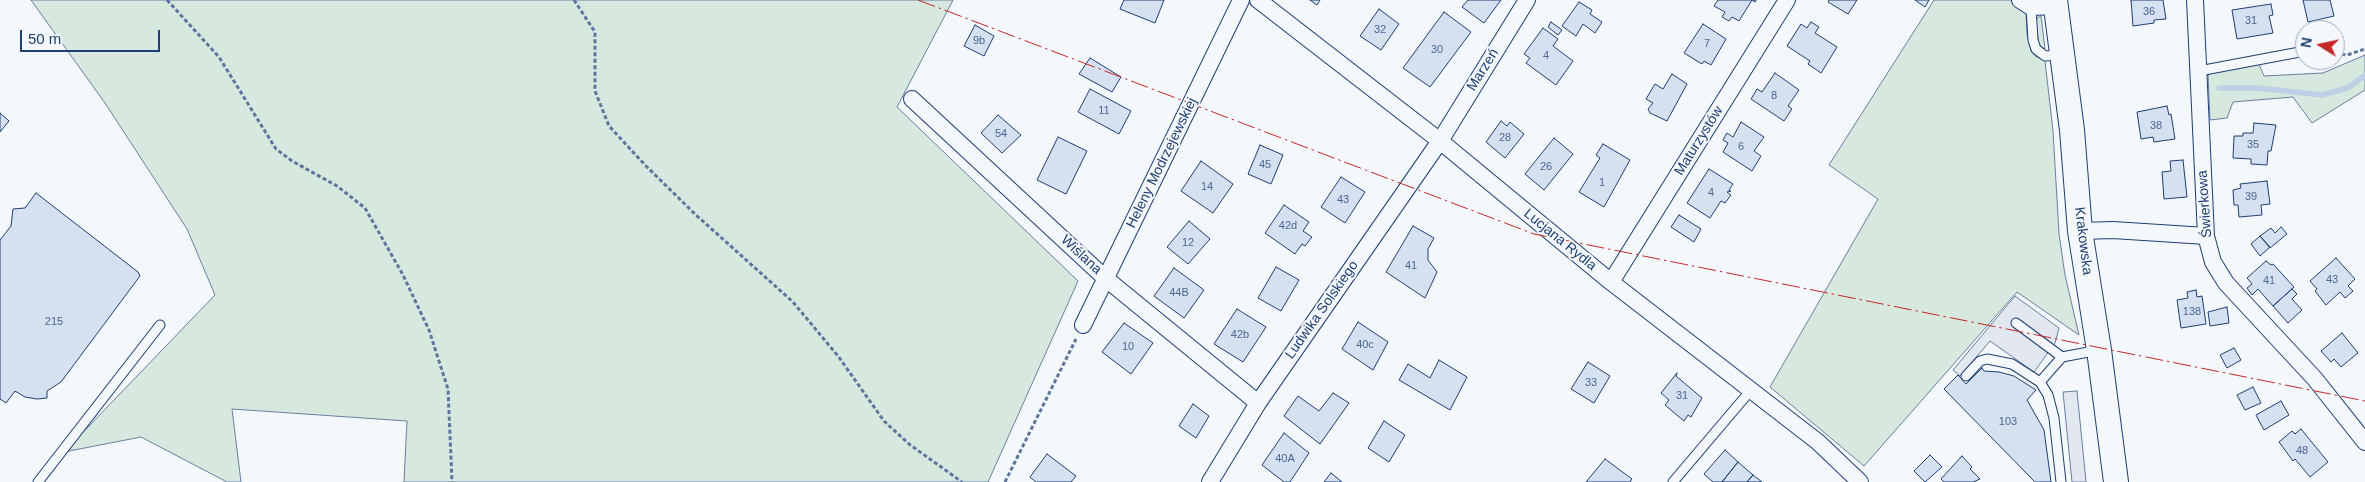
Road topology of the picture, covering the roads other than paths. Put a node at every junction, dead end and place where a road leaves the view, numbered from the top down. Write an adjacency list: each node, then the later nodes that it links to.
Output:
1 (1240, 0): 15 (street, Heleny Modrzejewskiej)
2 (1258, 0): 12 (street, Lucjana Rydla)
3 (1527, 0): 12 (street, Marzeń)
4 (1787, 0): 16 (street, Maturzystów)
5 (2195, 0): 10 (street, Świerkowa)
6 (2025, 3): 7 (street); 9 (lane)
7 (2055, 3): 9 (main road, Krakowska)
8 (2295, 53): 10 (lane)
9 (2062, 55): 13 (main road, Krakowska)
10 (2199, 71): 14 (street, Świerkowa)
11 (912, 99): 15 (street, Wiślana)
12 (1440, 141): 16 (street, Lucjana Rydla); 25 (street, Ludwika Solskiego)
13 (2080, 231): 14 (street); 20 (main road, Krakowska)
14 (2206, 236): 26 (street, Świerkowa)
15 (1106, 278): 19 (street, Heleny Modrzejewskiej); 25 (street, Wiślana)
16 (1611, 282): 24 (street, Lucjana Rydla)
17 (2016, 323): 21 (lane)
18 (160, 325): 27 (lane)
19 (1083, 325)
20 (2099, 350): 21 (lane); 32 (main road, Krakowska)
21 (2062, 357): 23 (lane)
22 (1966, 376): 23 (lane)
23 (2040, 382): 31 (lane)
24 (1751, 390): 29 (lane); 30 (street, Lucjana Rydla)
25 (1258, 403): 28 (street, Ludwika Solskiego)
26 (2365, 442)
27 (38, 482)
28 (1210, 482)
29 (1673, 482)
30 (1860, 482)
31 (2061, 482)
32 (2116, 482)

